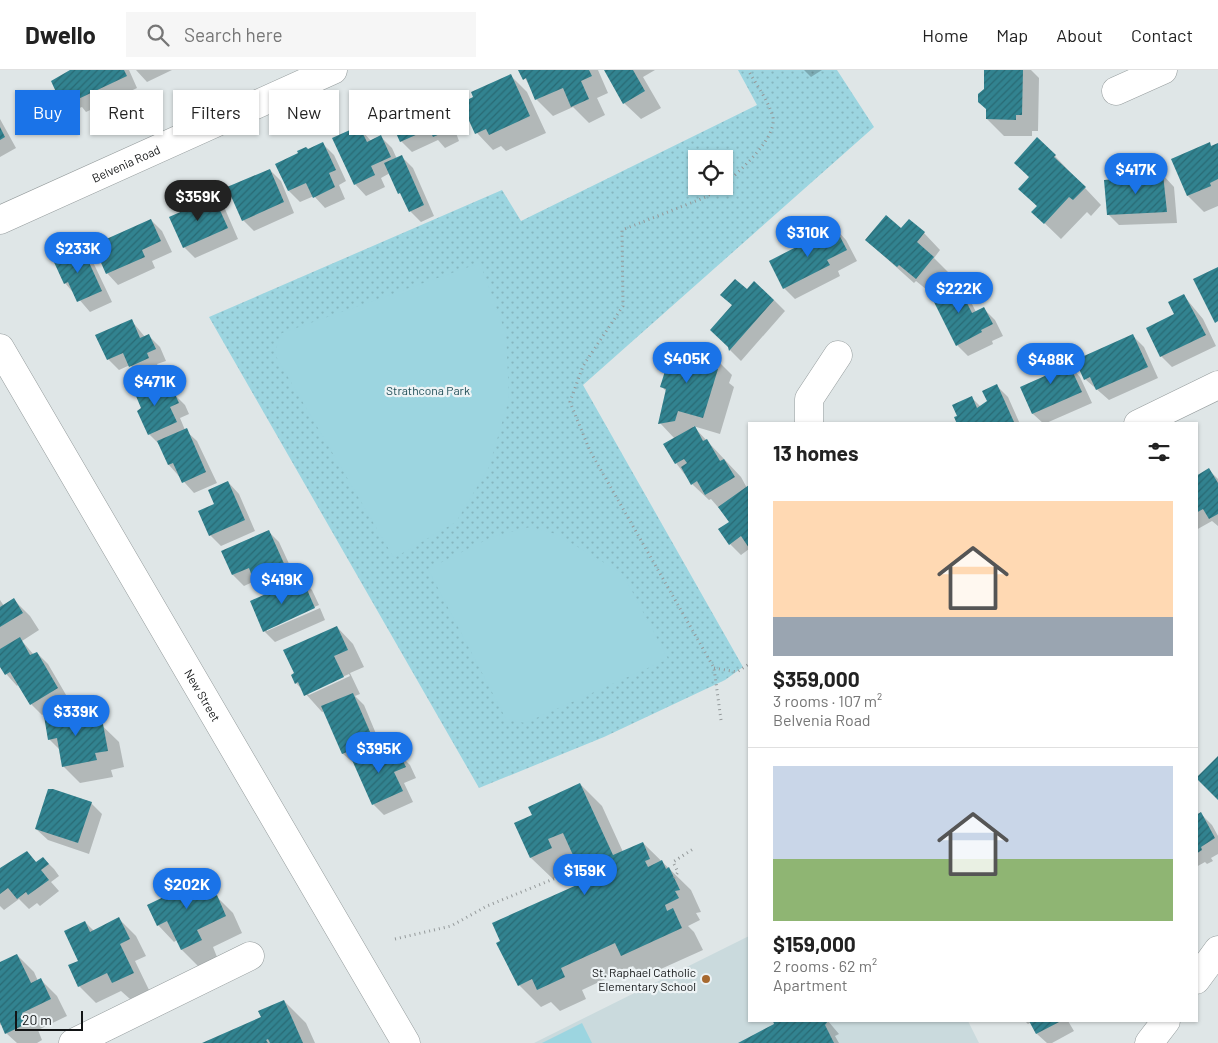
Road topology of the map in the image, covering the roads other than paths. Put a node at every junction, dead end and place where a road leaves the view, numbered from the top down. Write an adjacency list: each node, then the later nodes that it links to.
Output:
1 (333, 70): 4 (main road, Belvenia Road)
2 (1163, 70): 3 (main road)
3 (1116, 91)
4 (0, 220)
5 (0, 348): 15 (main road, New Street)
6 (838, 355): 8 (main road)
7 (1218, 385): 9 (main road)
8 (809, 422)
9 (1142, 422)
10 (1218, 950): 12 (main road)
11 (250, 956): 14 (main road)
12 (1198, 977)
13 (1165, 1022): 16 (main road)
14 (77, 1042)
15 (406, 1043)
16 (1149, 1043)

